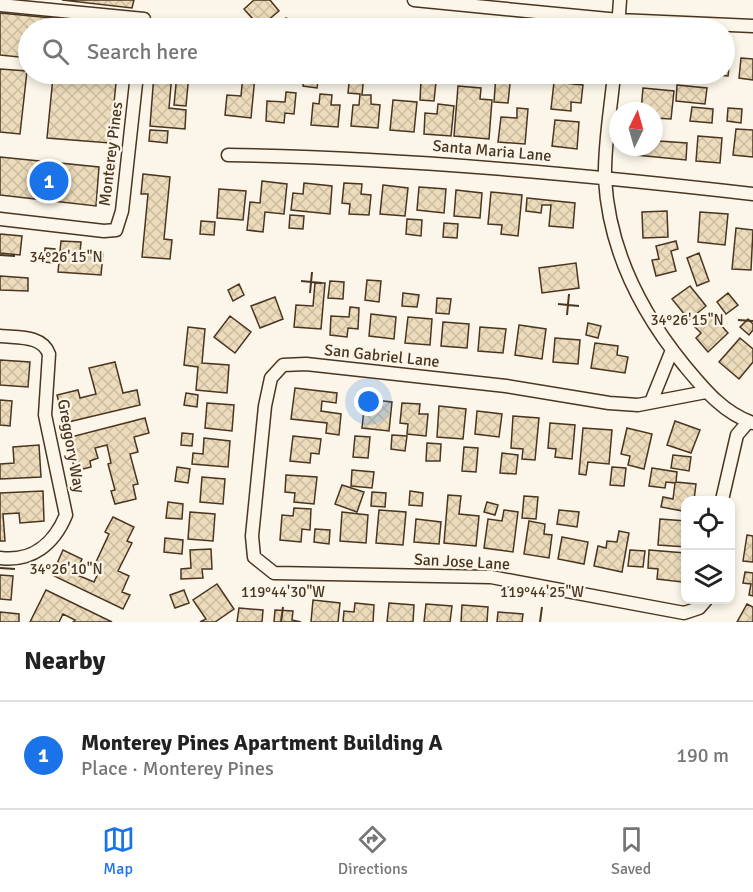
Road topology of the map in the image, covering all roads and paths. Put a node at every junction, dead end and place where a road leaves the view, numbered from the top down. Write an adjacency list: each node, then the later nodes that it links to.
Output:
1 (414, 0): 5 (street)
2 (620, 0): 6 (street)
3 (0, 5): 4 (street)
4 (134, 18)
5 (567, 18)
6 (618, 18)
7 (735, 26): 8 (street)
8 (753, 26)
9 (136, 84): 14 (street, Monterey Pines)
10 (613, 84): 12 (street)
11 (228, 155): 12 (street, Santa Maria Lane)
12 (605, 178): 13 (street, Santa Maria Lane); 16 (street)
13 (753, 194)
14 (0, 219)
15 (0, 336): 21 (street, Greggory Way)
16 (672, 350): 17 (street); 18 (street)
17 (706, 392): 18 (street, San Gabriel Lane); 19 (street)
18 (651, 402): 22 (street, San Gabriel Lane)
19 (751, 423): 20 (street)
20 (723, 496)
21 (0, 558)
22 (281, 574): 23 (street, San Jose Lane)
23 (702, 604)

